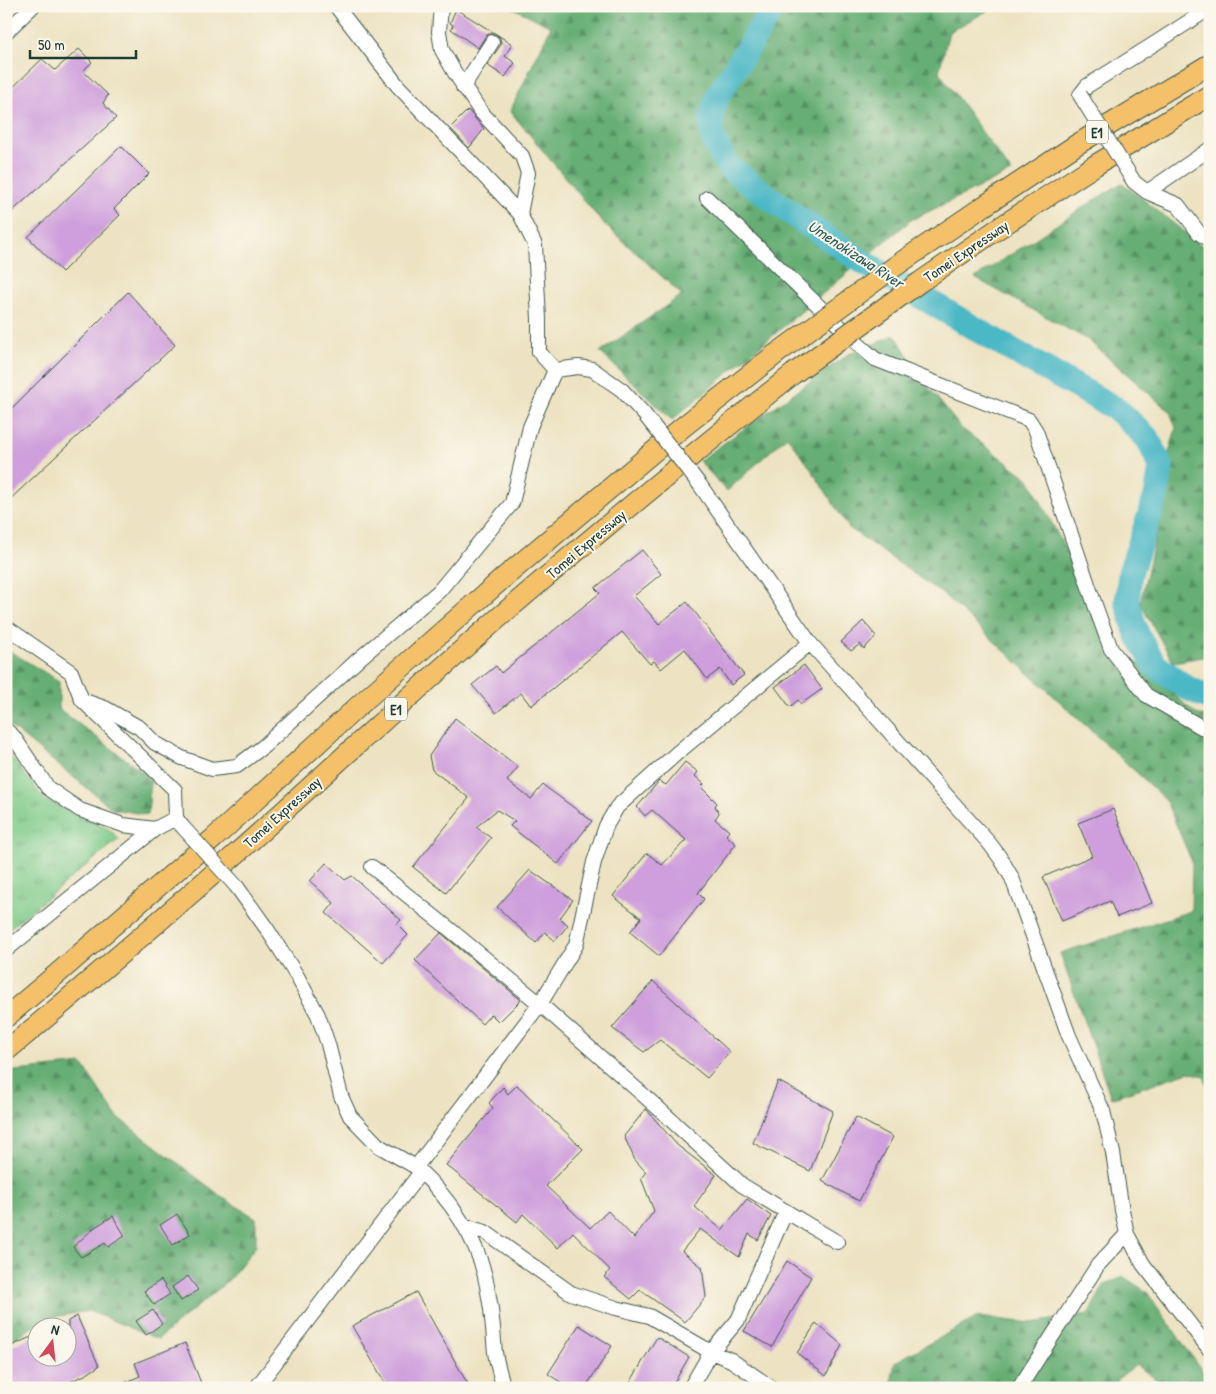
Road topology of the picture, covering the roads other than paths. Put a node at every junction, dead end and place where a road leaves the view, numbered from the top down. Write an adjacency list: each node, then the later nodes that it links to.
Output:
1 (33, 6): 5 (street)
2 (336, 6): 13 (street)
3 (441, 6): 8 (street)
4 (1210, 8): 11 (street, bridge)
5 (6, 32)
6 (492, 42): 8 (street)
7 (1210, 64): 26 (highway, Tomei Expressway / E1, bridge)
8 (463, 87): 13 (street)
9 (1210, 94): 27 (highway, Tomei Expressway / E1, bridge)
10 (1210, 149): 11 (street)
11 (1147, 192): 14 (street)
12 (707, 198): 20 (street)
13 (520, 214): 15 (street)
14 (1210, 240)
15 (555, 370): 17 (street, bridge); 18 (street)
16 (6, 627): 18 (street)
17 (810, 643): 25 (street); 31 (street)
18 (82, 700): 21 (street)
19 (6, 730): 22 (street)
20 (1210, 732)
21 (179, 821): 22 (street); 28 (street, bridge)
22 (155, 829): 24 (street)
23 (372, 867): 25 (street)
24 (6, 950)
25 (540, 1004): 28 (street); 29 (street)
26 (6, 1017)
27 (6, 1051)
28 (418, 1170): 30 (street); 36 (street)
29 (786, 1211): 32 (street); 34 (street)
30 (464, 1226): 34 (street); 37 (street)
31 (1127, 1234): 33 (street); 35 (street)
32 (837, 1242)
33 (1210, 1350)
34 (711, 1352): 38 (street); 39 (street)
35 (1021, 1384)
36 (256, 1388)
37 (504, 1388)
38 (690, 1388)
39 (772, 1388)

